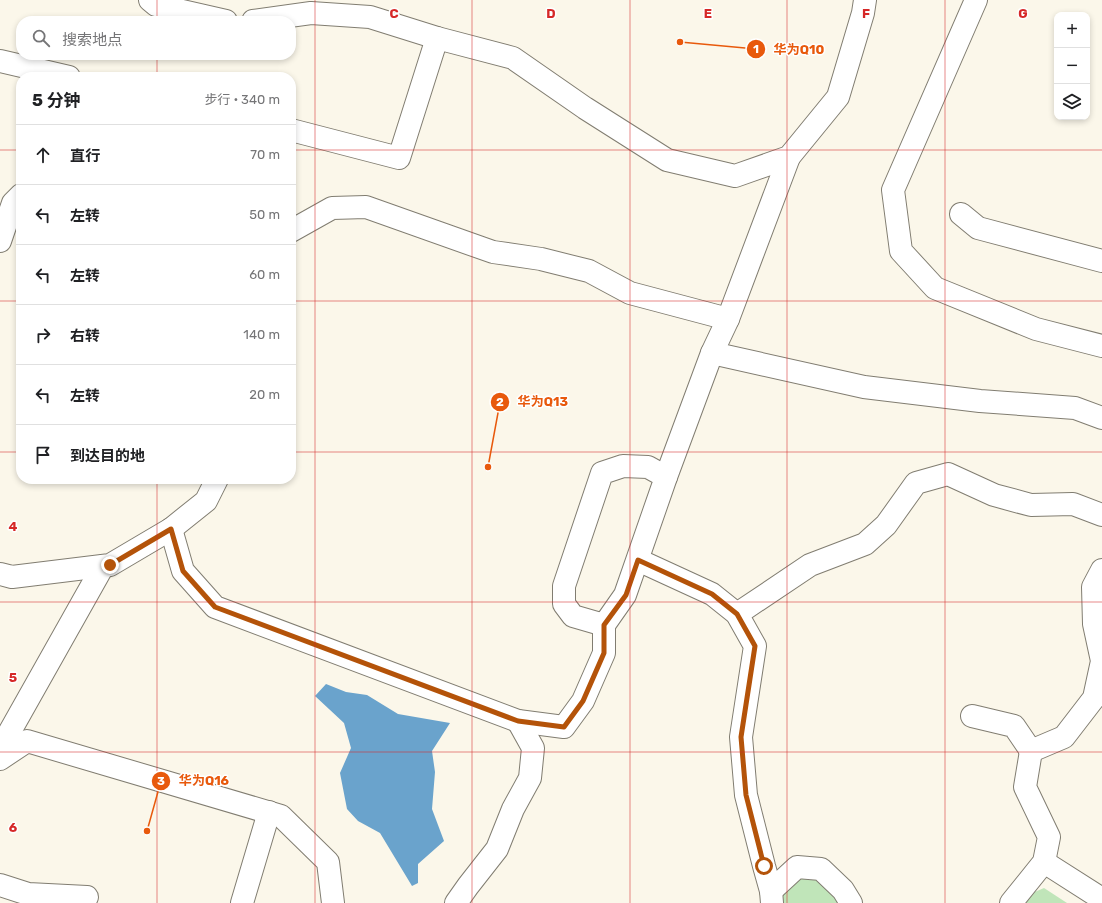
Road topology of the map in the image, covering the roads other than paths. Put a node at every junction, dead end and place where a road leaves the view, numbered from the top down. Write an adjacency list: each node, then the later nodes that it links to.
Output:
1 (150, 0): 4 (lane)
2 (865, 0): 10 (lane)
3 (976, 0): 17 (lane)
4 (204, 16)
5 (289, 16): 6 (lane)
6 (437, 38): 9 (lane); 10 (lane)
7 (0, 61): 8 (lane)
8 (47, 72)
9 (296, 131)
10 (789, 157): 16 (lane)
11 (16, 200): 14 (lane)
12 (961, 214): 15 (lane)
13 (296, 228): 16 (lane)
14 (0, 241)
15 (1102, 261)
16 (728, 319): 18 (lane)
17 (1102, 346)
18 (712, 353): 19 (lane); 20 (lane)
19 (1102, 418)
20 (666, 477): 24 (lane); 29 (lane)
21 (214, 484): 23 (lane)
22 (1102, 515): 28 (lane)
23 (171, 529): 25 (lane); 32 (lane)
24 (638, 560): 28 (lane); 29 (lane)
25 (103, 566): 27 (lane); 33 (lane)
26 (1102, 570): 30 (lane)
27 (0, 574)
28 (737, 614): 40 (lane)
29 (604, 625): 32 (lane)
30 (1098, 699): 34 (lane)
31 (972, 716): 34 (lane)
32 (518, 721): 44 (lane)
33 (0, 749)
34 (1031, 751): 37 (lane)
35 (0, 759): 36 (lane)
36 (269, 812): 42 (lane); 43 (lane)
37 (1044, 862): 41 (lane); 46 (lane)
38 (0, 885): 39 (lane)
39 (87, 897)
40 (772, 897): 45 (lane)
41 (1102, 899)
42 (242, 903)
43 (332, 903)
44 (456, 903)
45 (851, 903)
46 (1011, 903)

